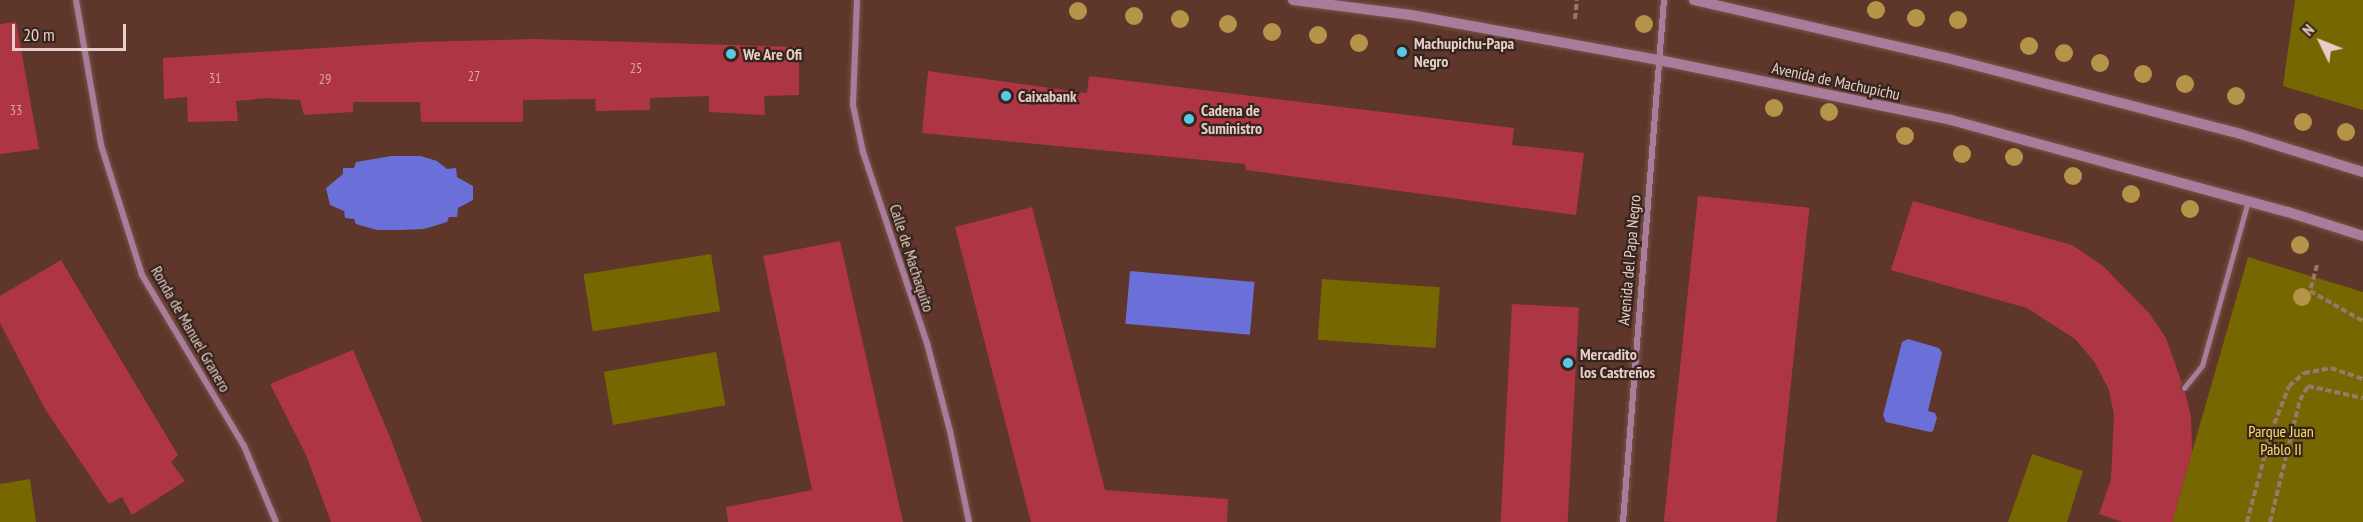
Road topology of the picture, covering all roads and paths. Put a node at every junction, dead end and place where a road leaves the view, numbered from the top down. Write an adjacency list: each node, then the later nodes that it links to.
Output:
1 (76, 0): 17 (street, Ronda de Manuel Granero)
2 (857, 0): 18 (street, Calle de Machaquito)
3 (1293, 0): 8 (street, Avenida de Machupichu)
4 (1577, 0): 7 (path)
5 (1664, 0): 8 (street, Avenida del Papa Negro)
6 (1694, 0): 9 (street)
7 (1575, 23)
8 (1659, 60): 10 (street, Avenida de Machupichu); 19 (street, Avenida del Papa Negro)
9 (2363, 172)
10 (2248, 201): 11 (street, Avenida de Machupichu); 15 (lane)
11 (2363, 236)
12 (2317, 265): 13 (path)
13 (2363, 321)
14 (2363, 379): 20 (path)
15 (2184, 388)
16 (2363, 398): 21 (path)
17 (276, 522)
18 (969, 522)
19 (1623, 522)
20 (2247, 522)
21 (2270, 522)

